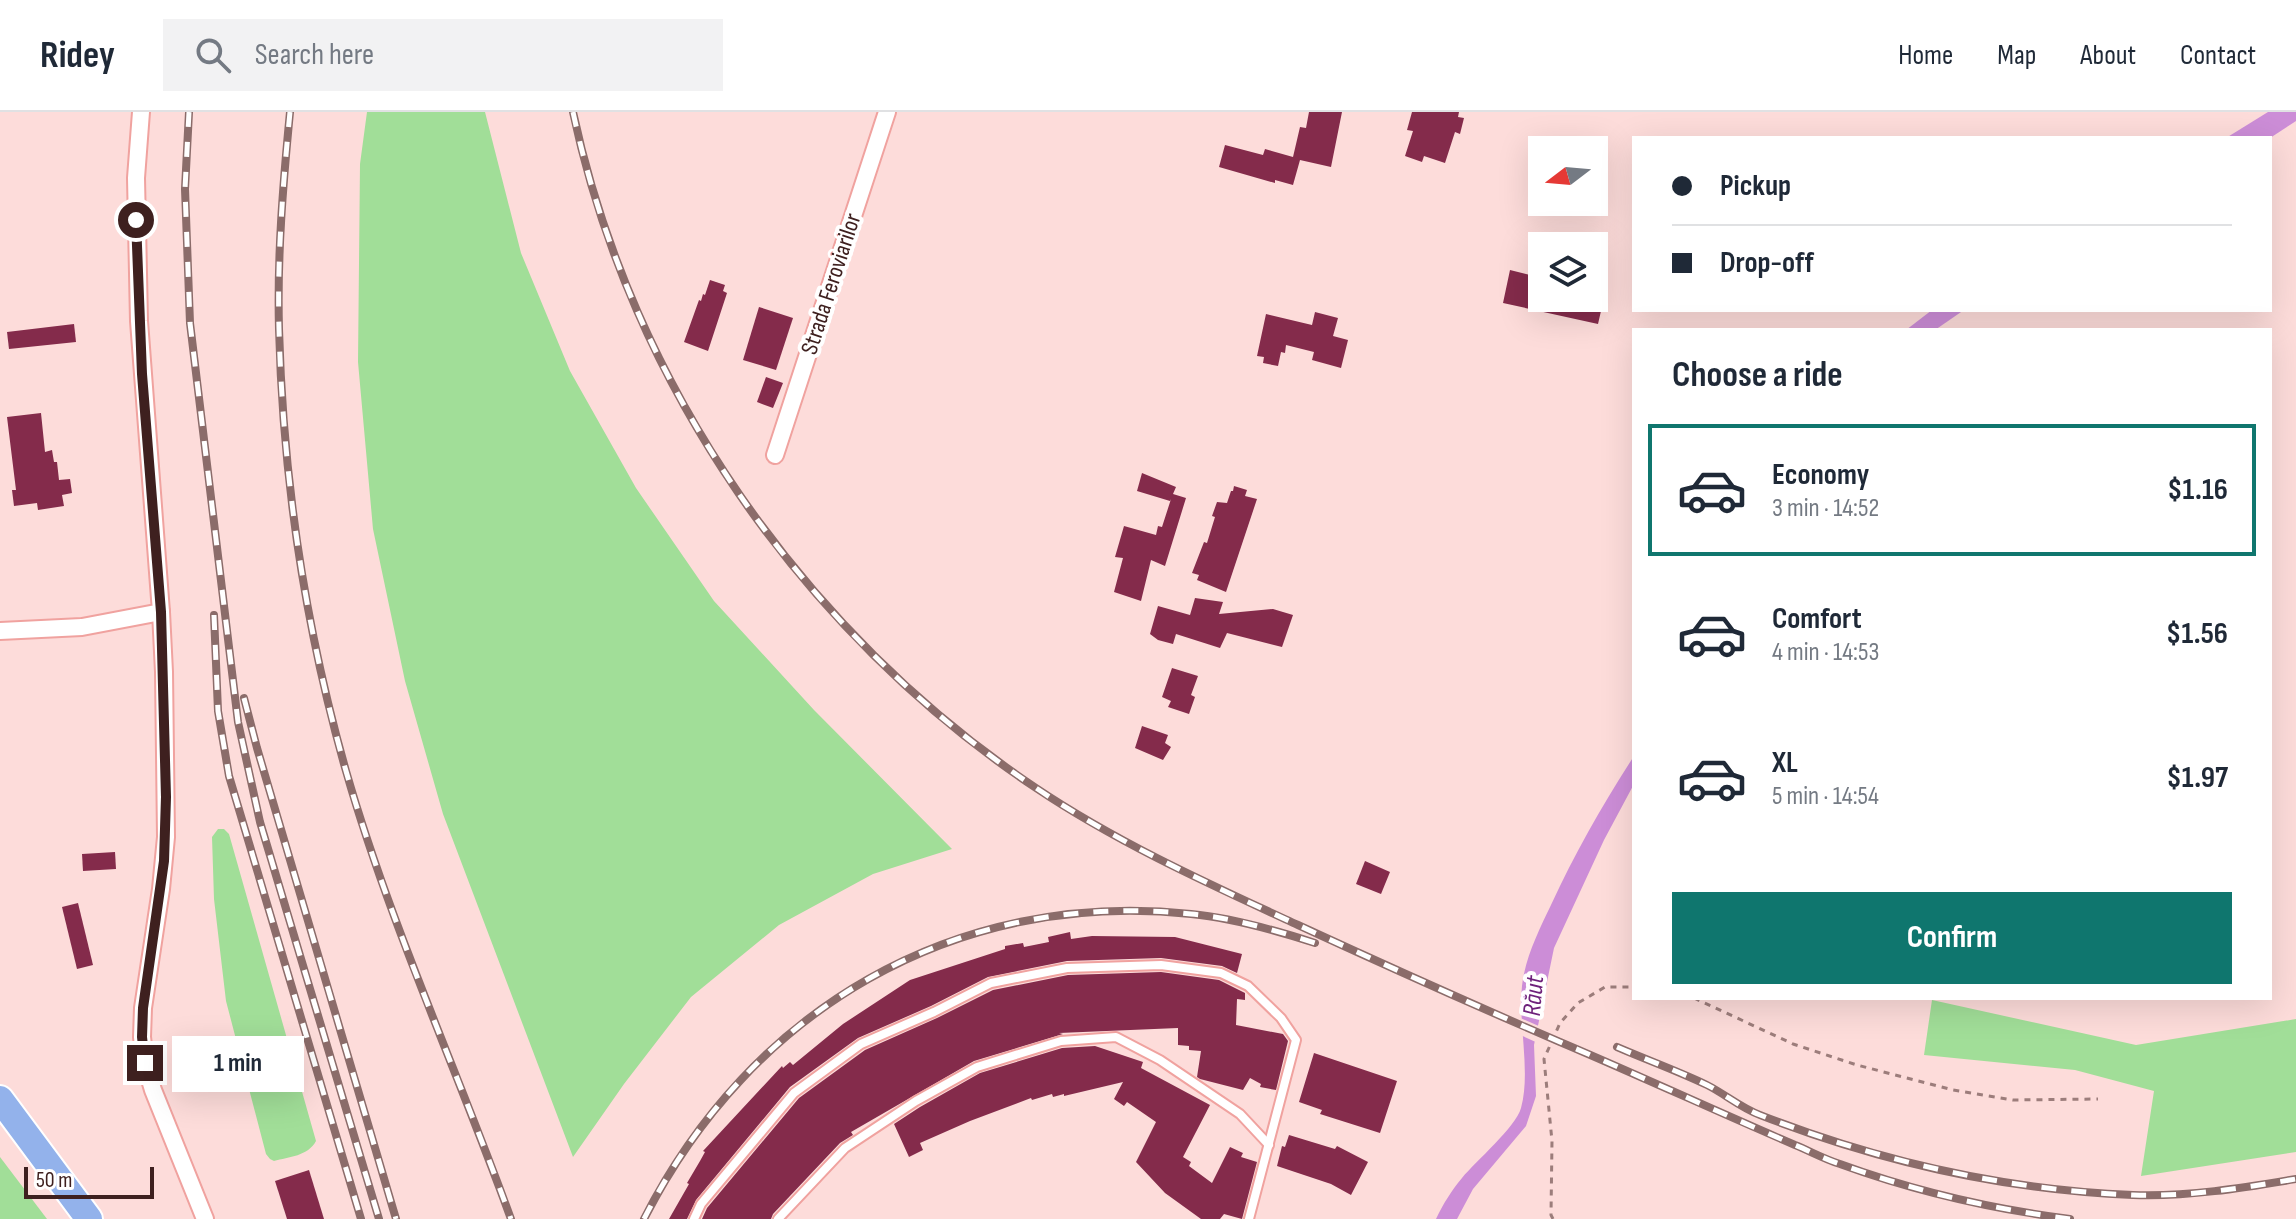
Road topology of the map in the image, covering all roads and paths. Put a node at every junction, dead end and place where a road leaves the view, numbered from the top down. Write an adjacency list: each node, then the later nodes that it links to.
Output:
1 (141, 112): 4 (street)
2 (887, 112): 3 (street, Strada Feroviarilor)
3 (775, 455)
4 (161, 612): 5 (street); 12 (street)
5 (0, 631)
6 (1632, 987): 16 (path)
7 (1698, 1000): 9 (path)
8 (0, 1099): 11 (highway)
9 (2098, 1099)
10 (1269, 1145): 13 (lane); 14 (lane); 15 (lane)
11 (89, 1219)
12 (205, 1219)
13 (694, 1219)
14 (778, 1219)
15 (1249, 1219)
16 (1553, 1219)

